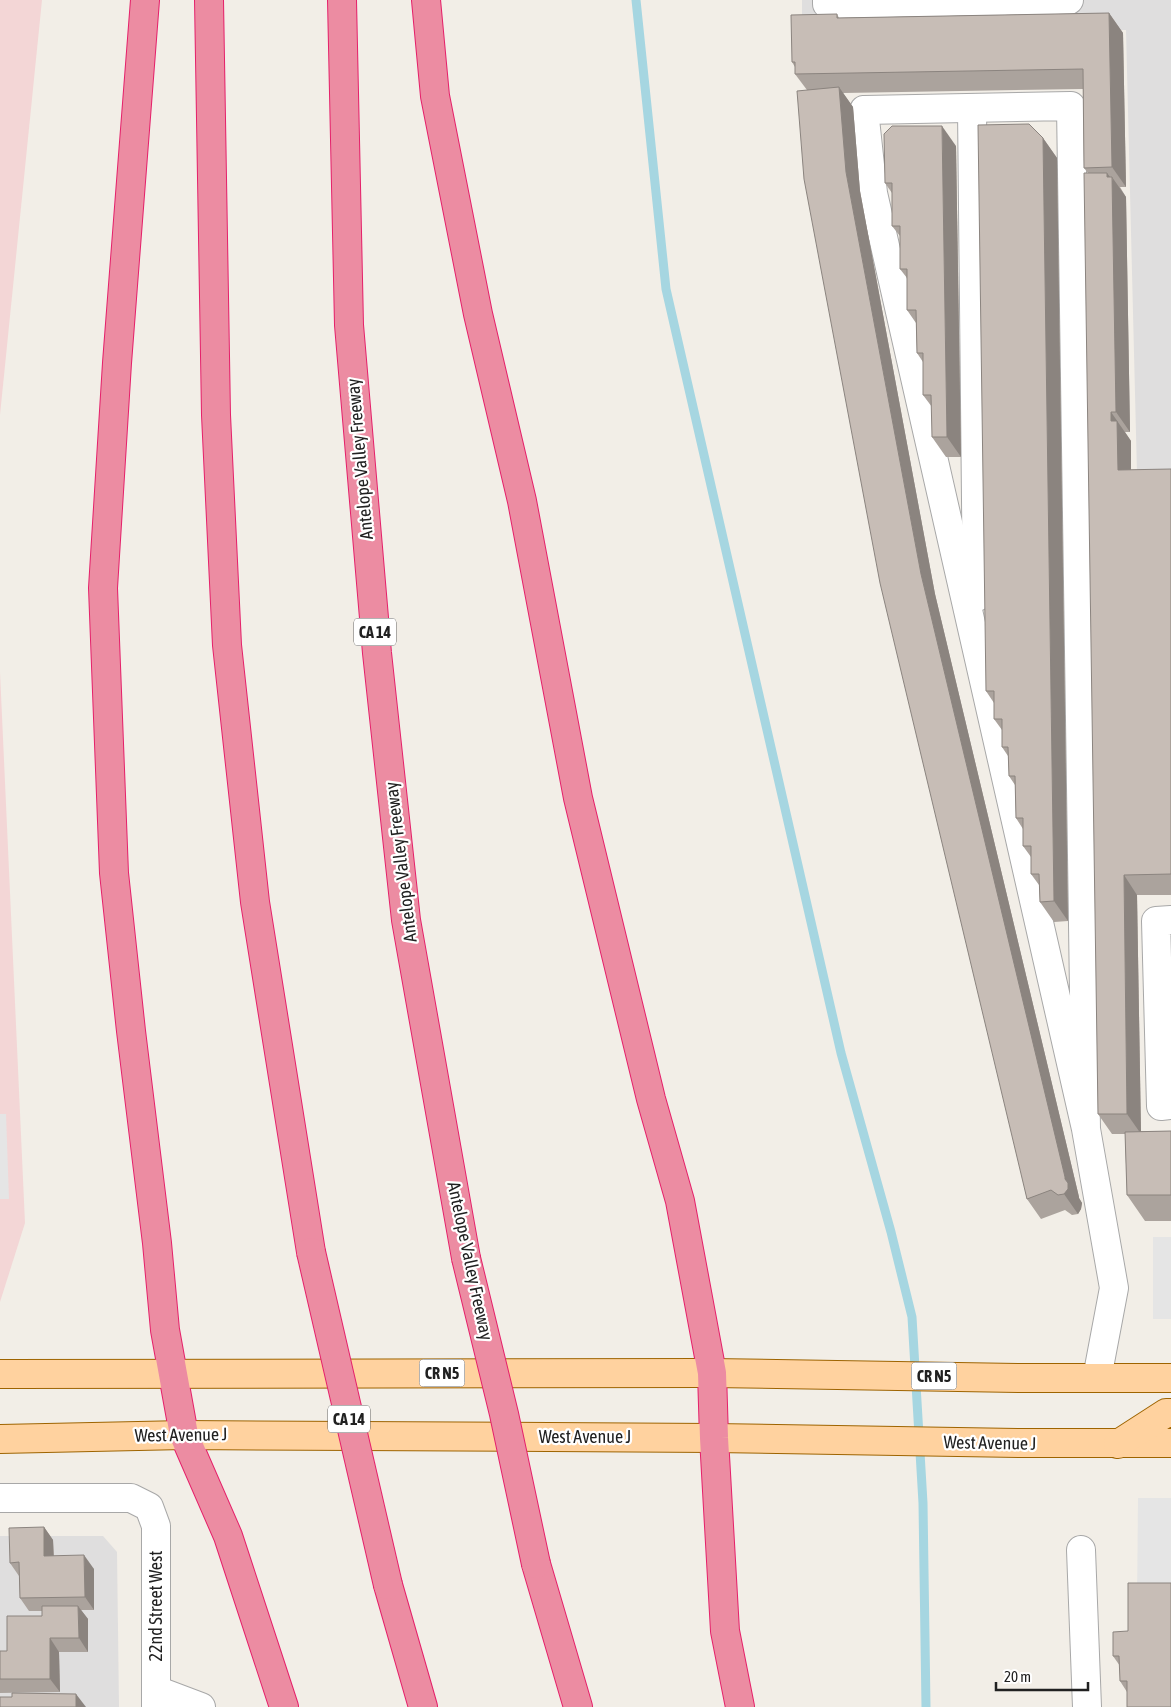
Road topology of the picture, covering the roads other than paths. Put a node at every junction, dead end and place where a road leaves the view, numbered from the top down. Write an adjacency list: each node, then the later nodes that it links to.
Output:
1 (145, 0): 14 (highway)
2 (209, 0): 28 (highway, CA 14, bridge)
3 (342, 0): 29 (highway, Antelope Valley Freeway / CA 14, bridge)
4 (426, 0): 12 (highway)
5 (1070, 0): 6 (street)
6 (827, 2)
7 (972, 108): 8 (street); 8 (street); 11 (street)
8 (977, 650): 11 (street)
9 (1171, 920): 10 (street)
10 (1171, 1105)
11 (1086, 1129): 15 (street)
12 (712, 1373): 14 (main road, CR N5); 15 (main road, CR N5); 19 (highway)
13 (0, 1374): 14 (main road)
14 (172, 1374): 18 (highway)
15 (1097, 1378): 16 (main road, CR N5)
16 (1171, 1378)
17 (1171, 1413): 22 (main road)
18 (184, 1434): 19 (main road, West Avenue J); 20 (main road, West Avenue J); 27 (highway)
19 (714, 1438): 22 (main road, West Avenue J); 30 (highway)
20 (0, 1439)
21 (1171, 1443): 22 (main road, West Avenue J)
22 (1118, 1444)
23 (0, 1498): 25 (street, 22nd Street West)
24 (1081, 1550): 31 (street)
25 (156, 1699): 26 (street)
26 (202, 1707)
27 (284, 1707)
28 (423, 1707)
29 (578, 1707)
30 (740, 1707)
31 (1087, 1707)

